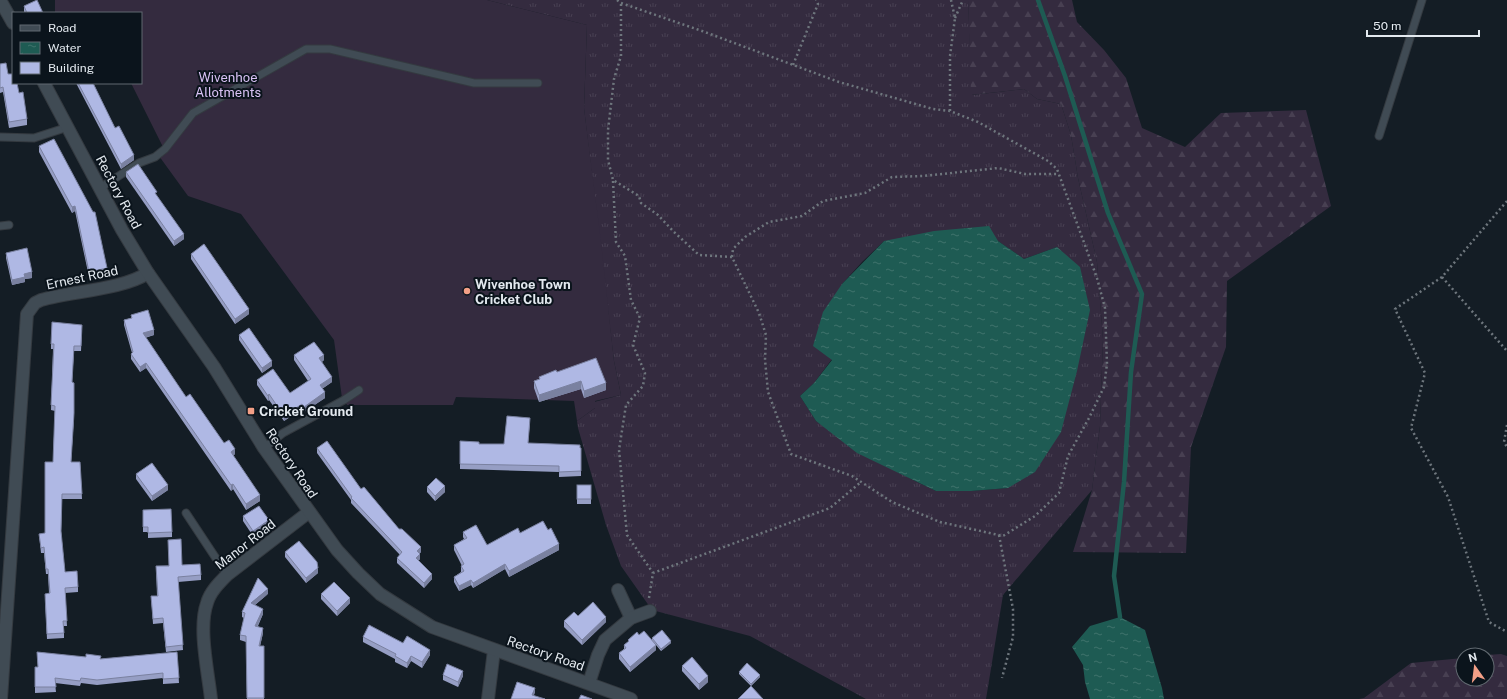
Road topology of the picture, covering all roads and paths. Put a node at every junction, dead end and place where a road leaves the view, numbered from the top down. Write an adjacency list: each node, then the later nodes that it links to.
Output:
1 (0, 0): 9 (street)
2 (617, 0): 7 (path)
3 (816, 0): 10 (path)
4 (951, 0): 8 (path)
5 (963, 0): 8 (path)
6 (1422, 0): 15 (lane)
7 (621, 3): 10 (path); 18 (path)
8 (955, 18): 13 (path)
9 (12, 21)
10 (793, 65): 13 (path)
11 (538, 83): 19 (lane)
12 (45, 84): 14 (street, Rectory Road)
13 (950, 110): 17 (path)
14 (68, 127): 16 (lane); 19 (street, Rectory Road)
15 (1379, 136)
16 (0, 138)
17 (1059, 174): 23 (path); 34 (path)
18 (613, 180): 23 (path); 35 (path)
19 (100, 188): 24 (street, Rectory Road)
20 (1507, 201): 25 (path)
21 (9, 225): 22 (lane)
22 (0, 226)
23 (732, 257): 31 (path)
24 (148, 273): 30 (street, Rectory Road); 44 (street, Ernest Road)
25 (1442, 277): 26 (path); 40 (path)
26 (1507, 351)
27 (359, 390): 30 (lane)
28 (1507, 425): 29 (path)
29 (1507, 447)
30 (264, 448): 32 (street, Rectory Road)
31 (861, 482): 34 (path); 35 (path)
32 (309, 512): 36 (street, Manor Road); 41 (street, Rectory Road)
33 (186, 513): 36 (lane)
34 (999, 535): 42 (path)
35 (653, 573): 38 (path)
36 (227, 575): 45 (street, Manor Road)
37 (618, 590): 39 (street)
38 (650, 611): 39 (street)
39 (631, 618): 43 (street)
40 (1507, 632)
41 (494, 650): 43 (street, Rectory Road); 46 (street)
42 (1002, 678)
43 (589, 683): 47 (street, Rectory Road)
44 (1, 699)
45 (211, 699)
46 (488, 699)
47 (631, 699)

